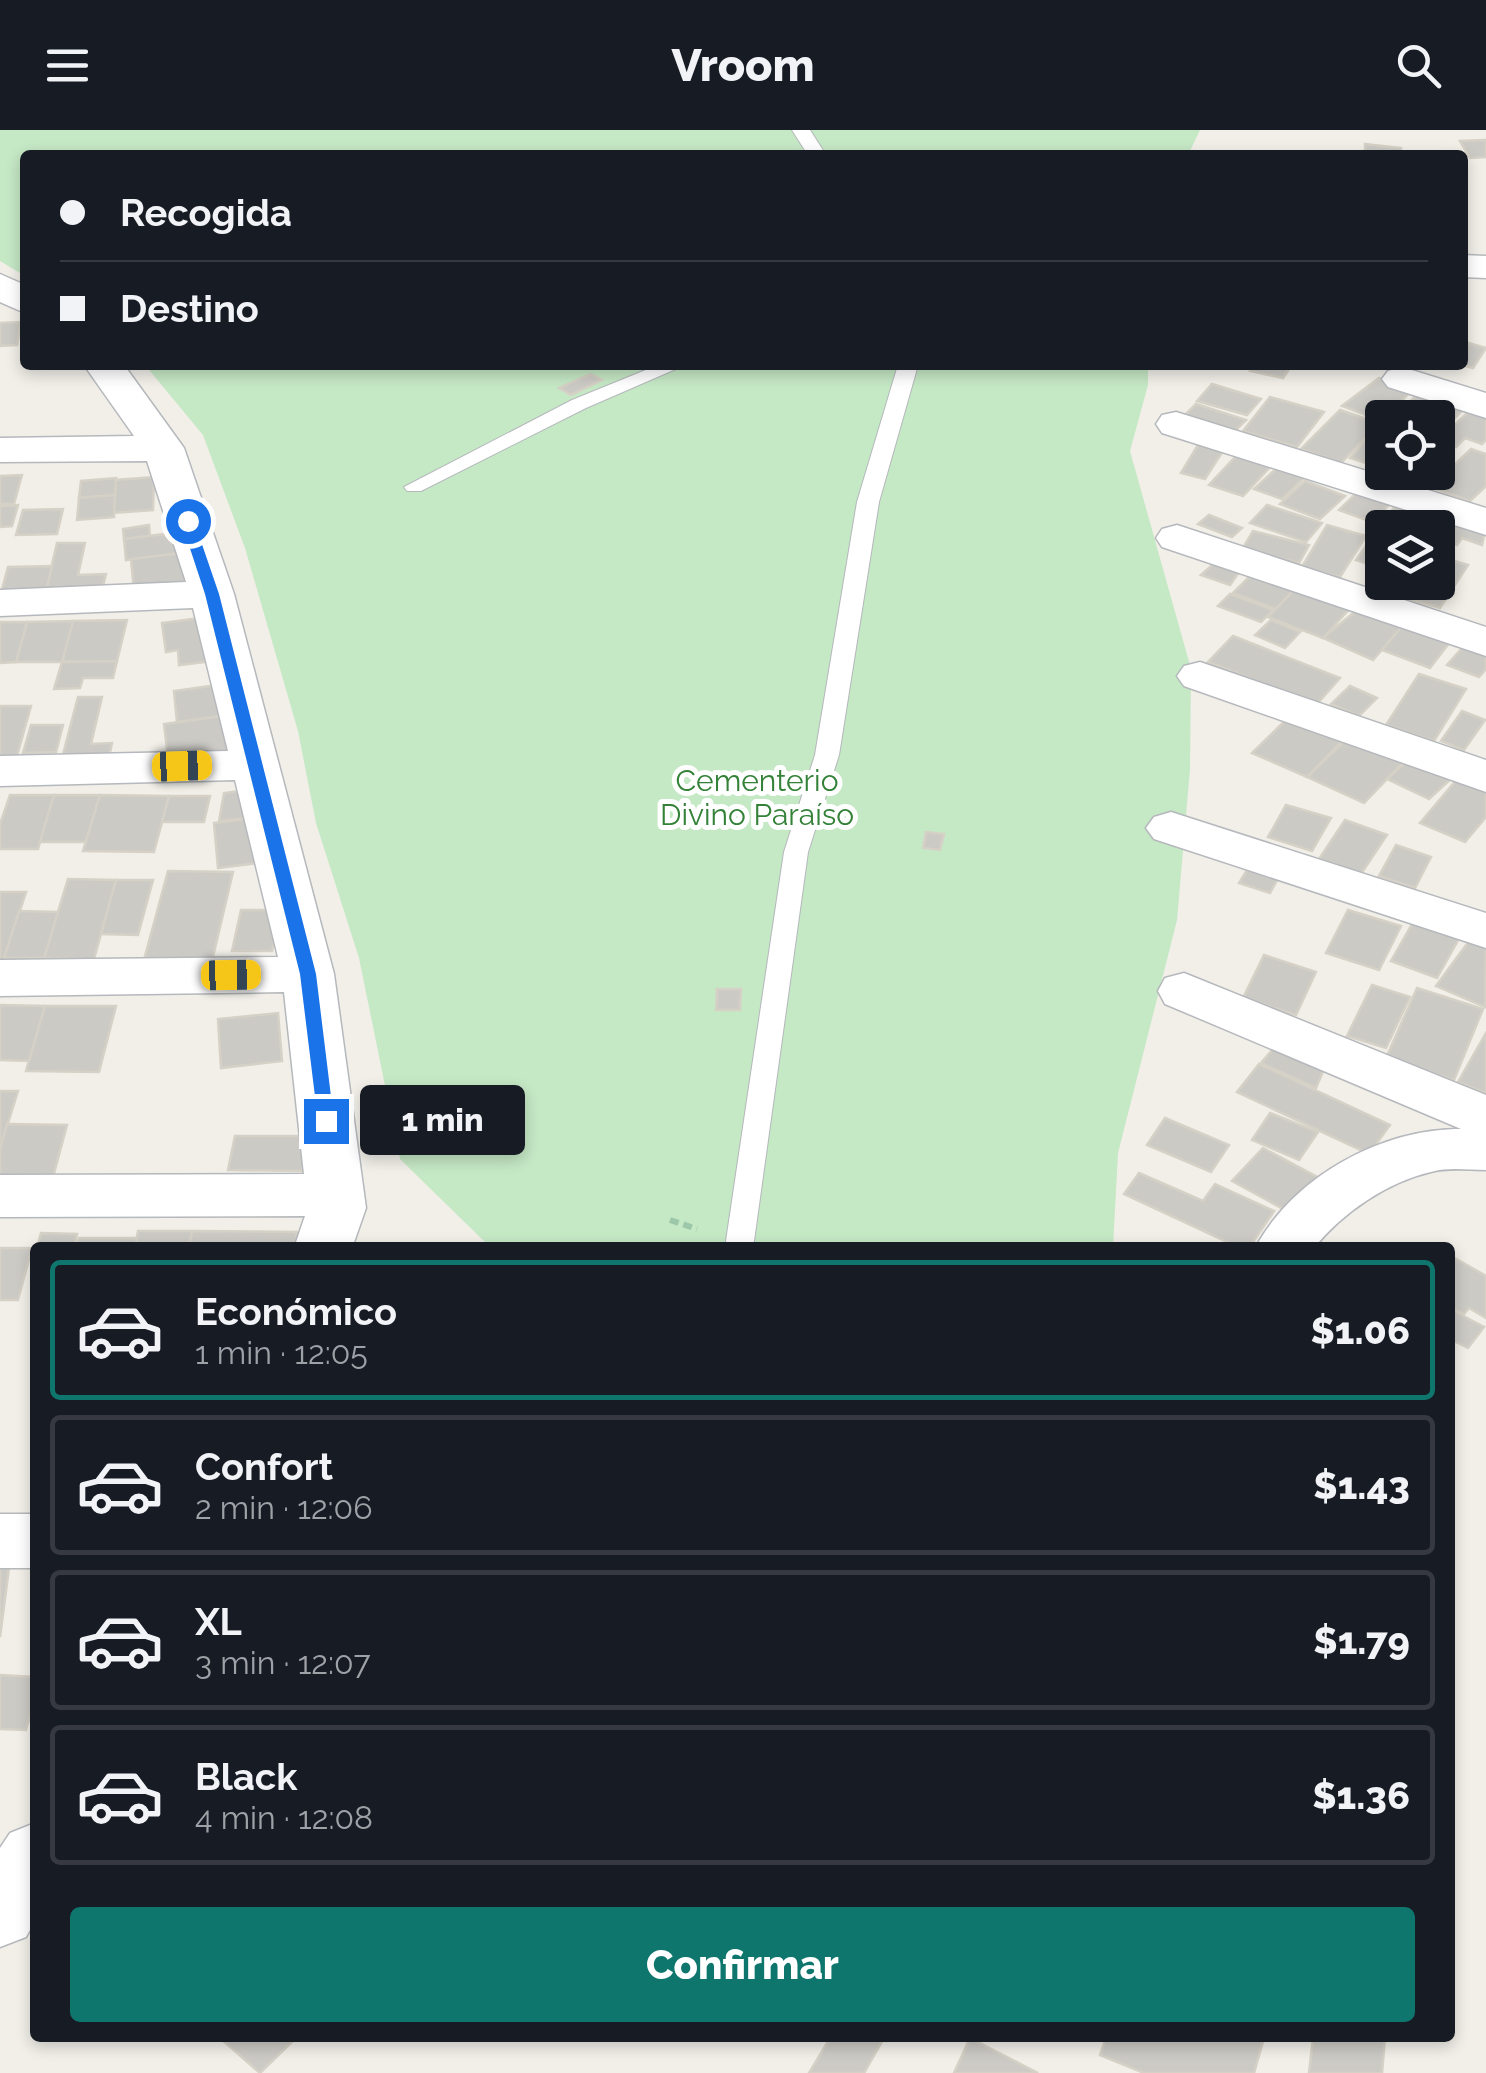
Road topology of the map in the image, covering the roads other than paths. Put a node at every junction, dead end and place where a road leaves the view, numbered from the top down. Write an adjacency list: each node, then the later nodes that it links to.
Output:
1 (108, 370): 7 (street)
2 (663, 370): 9 (lane)
3 (907, 370): 28 (lane)
4 (1402, 379): 5 (street)
5 (1486, 406)
6 (1176, 424): 10 (street)
7 (164, 448): 8 (street); 12 (street)
8 (0, 450)
9 (414, 486)
10 (1486, 522)
11 (1177, 538): 14 (street)
12 (212, 594): 13 (street); 16 (street)
13 (0, 602)
14 (1486, 642)
15 (1200, 676): 18 (street)
16 (254, 765): 17 (street); 21 (street)
17 (0, 771)
18 (1486, 777)
19 (1171, 828): 20 (street)
20 (1486, 931)
21 (308, 974): 22 (street); 27 (street)
22 (0, 978)
23 (1184, 991): 24 (street)
24 (1486, 1117)
25 (1486, 1149): 29 (street)
26 (0, 1196): 27 (street)
27 (329, 1221)
28 (740, 1241)
29 (1287, 1242)
30 (0, 1540): 31 (street)
31 (30, 1541)
32 (30, 1864): 33 (street)
33 (0, 1912)

